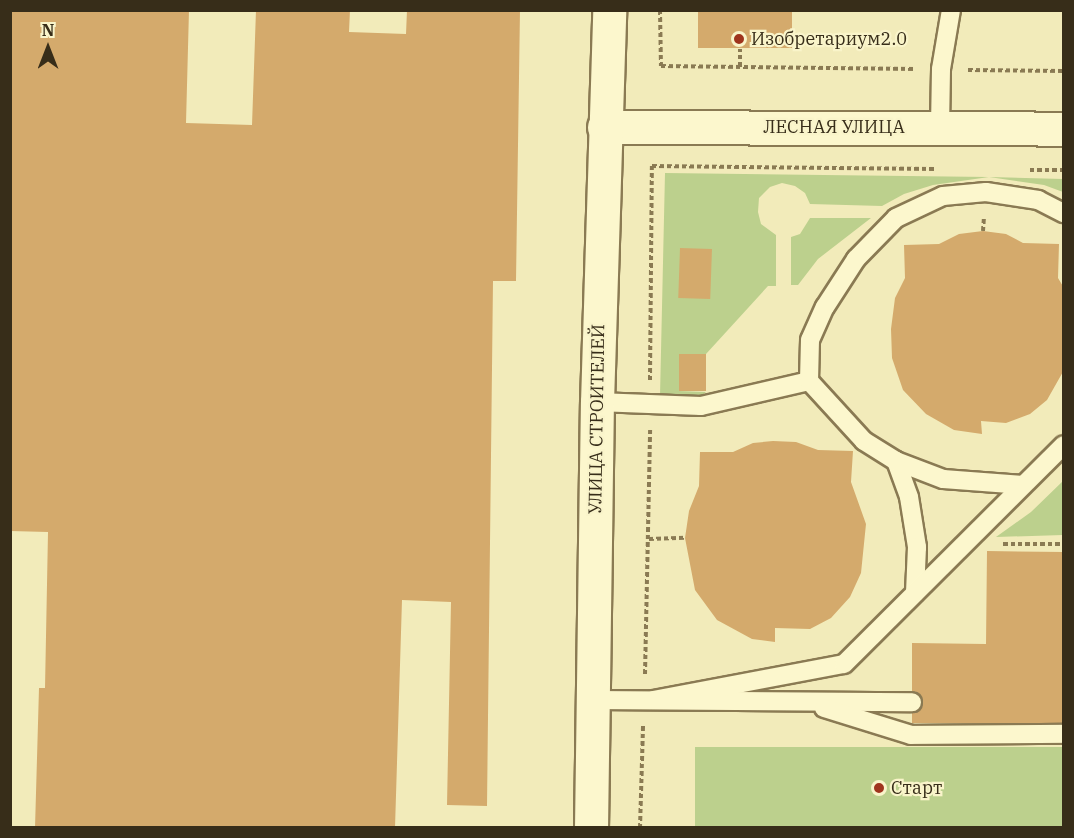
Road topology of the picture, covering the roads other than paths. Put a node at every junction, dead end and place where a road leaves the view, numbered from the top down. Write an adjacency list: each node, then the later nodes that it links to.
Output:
1 (609, 10): 3 (street, УЛИЦА СТРОИТЕЛЕЙ)
2 (951, 10): 4 (lane)
3 (604, 127): 4 (street, ЛЕСНАЯ УЛИЦА); 8 (street, УЛИЦА СТРОИТЕЛЕЙ)
4 (940, 127): 5 (street, ЛЕСНАЯ УЛИЦА)
5 (1064, 129)
6 (1064, 213): 7 (lane)
7 (809, 381): 8 (lane); 10 (lane)
8 (597, 402): 13 (street, УЛИЦА СТРОИТЕЛЕЙ)
9 (1064, 445): 11 (lane)
10 (896, 461): 11 (lane); 12 (lane)
11 (1023, 485): 12 (lane)
12 (915, 593): 14 (lane)
13 (593, 700): 14 (lane); 18 (street, УЛИЦА СТРОИТЕЛЕЙ)
14 (649, 700): 15 (lane)
15 (805, 702): 16 (lane); 17 (lane)
16 (912, 702)
17 (1064, 734)
18 (591, 828)

